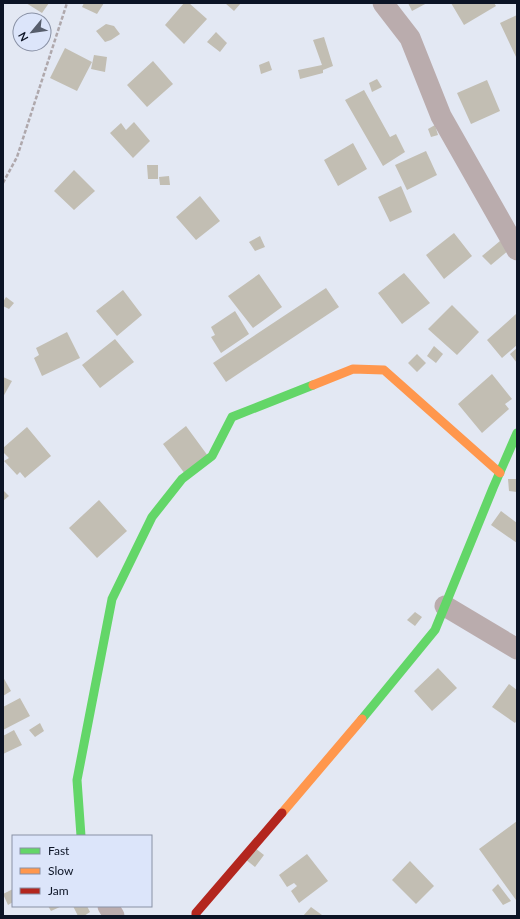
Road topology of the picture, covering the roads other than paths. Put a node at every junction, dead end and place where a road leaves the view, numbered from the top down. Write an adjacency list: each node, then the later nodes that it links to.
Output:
1 (383, 3): 2 (street)
2 (517, 250)
3 (517, 433): 4 (street)
4 (508, 466): 5 (street); 7 (street)
5 (445, 606): 6 (street); 10 (street)
6 (517, 650)
7 (81, 835)
8 (109, 907): 9 (street)
9 (114, 916)
10 (196, 916)

